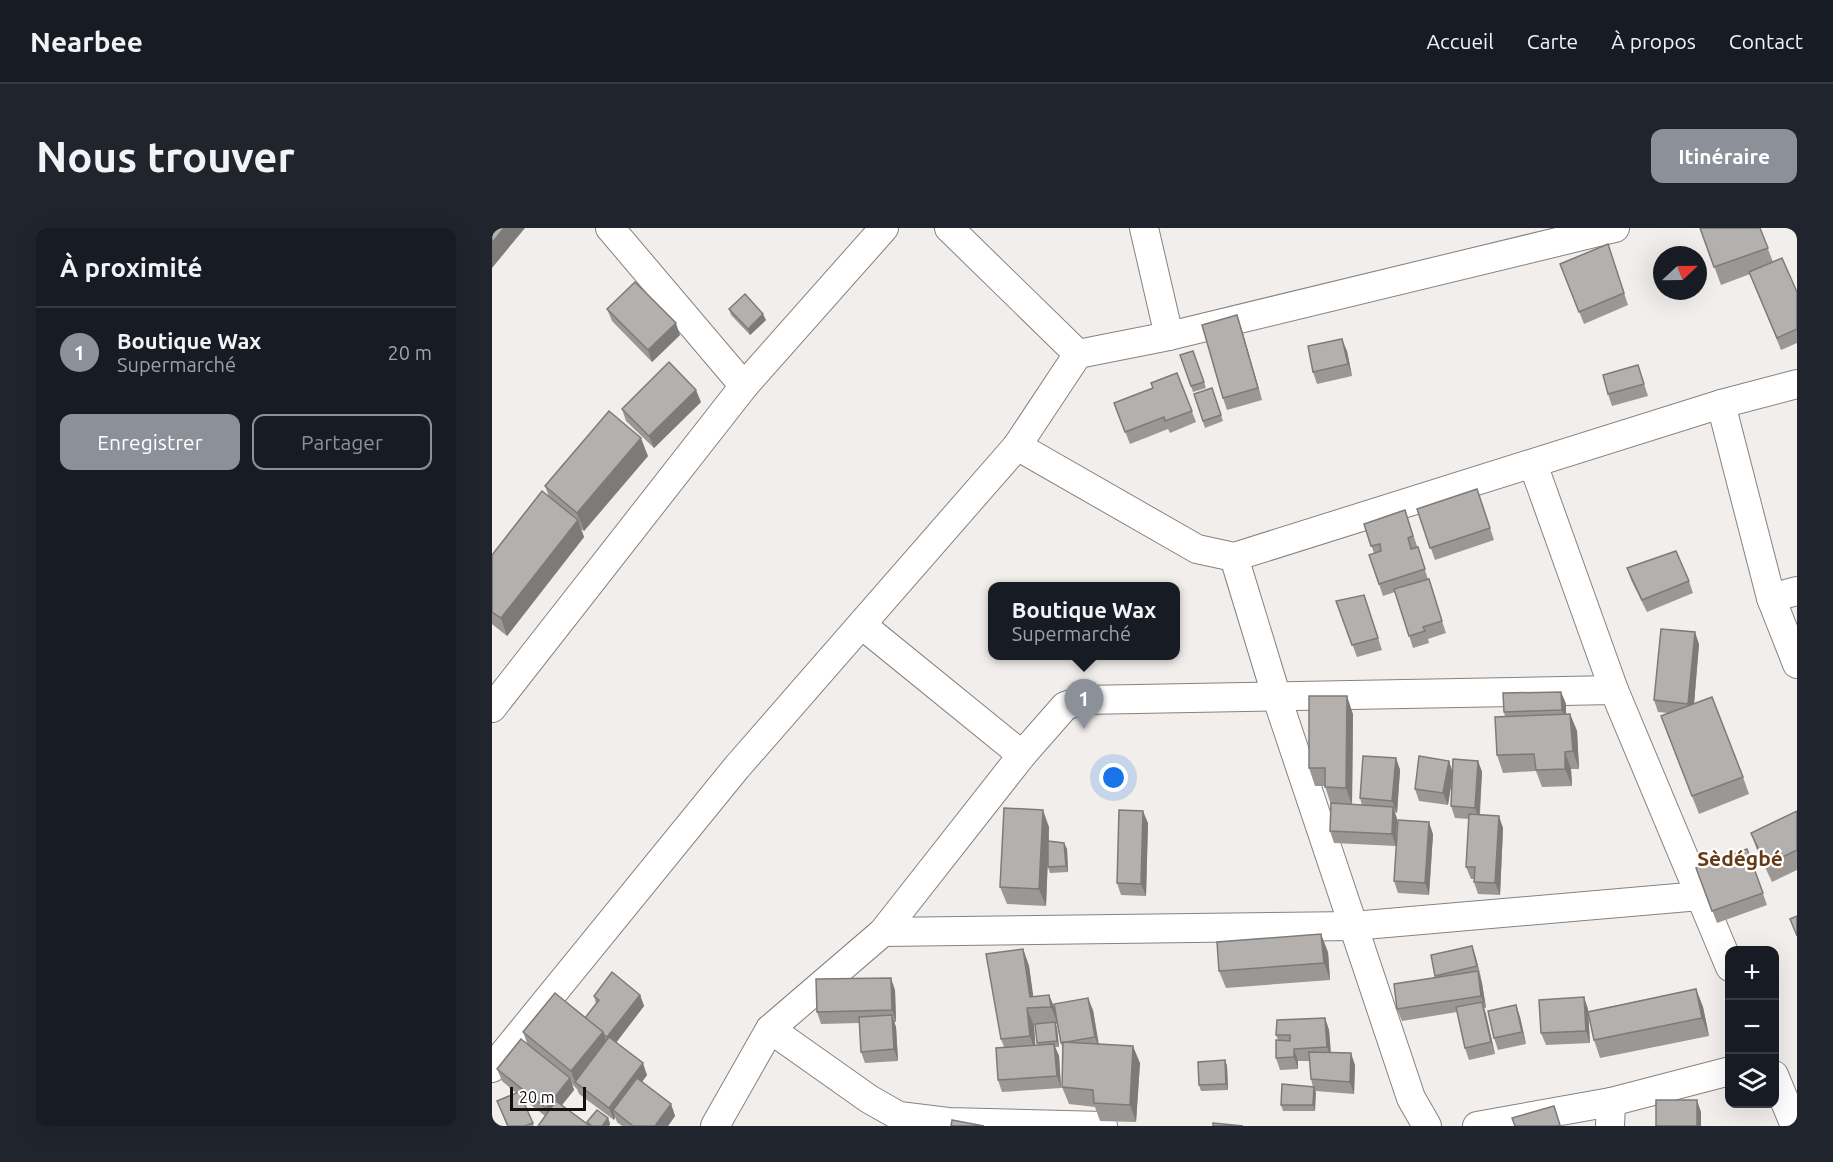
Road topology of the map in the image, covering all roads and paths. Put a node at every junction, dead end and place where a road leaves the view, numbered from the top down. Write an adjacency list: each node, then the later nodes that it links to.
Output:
1 (610, 228): 9 (street)
2 (884, 228): 9 (street)
3 (949, 228): 7 (street)
4 (1144, 228): 6 (street)
5 (1606, 229): 6 (street)
6 (1169, 336): 7 (street)
7 (1078, 354): 11 (street)
8 (1797, 384): 10 (street)
9 (744, 386): 19 (street)
10 (1721, 404): 12 (street); 14 (street)
11 (1017, 446): 13 (street); 15 (street)
12 (1533, 464): 13 (street); 17 (street)
13 (1234, 557): 18 (street)
14 (1784, 594): 16 (street)
15 (862, 625): 20 (street); 26 (street)
16 (1797, 664)
17 (1614, 690): 18 (street); 21 (street)
18 (1277, 698): 20 (street); 22 (street)
19 (492, 708)
20 (1022, 755): 23 (street)
21 (1700, 896): 22 (street); 24 (street)
22 (1353, 926): 23 (street); 33 (street)
23 (883, 932): 25 (street)
24 (1725, 955)
25 (770, 1029): 30 (street); 31 (street)
26 (492, 1068)
27 (1725, 1073): 29 (street)
28 (1779, 1088): 35 (street)
29 (1610, 1114): 34 (street)
30 (896, 1121): 32 (street)
31 (715, 1126)
32 (1103, 1126)
33 (1427, 1126)
34 (1477, 1126)
35 (1795, 1126)

